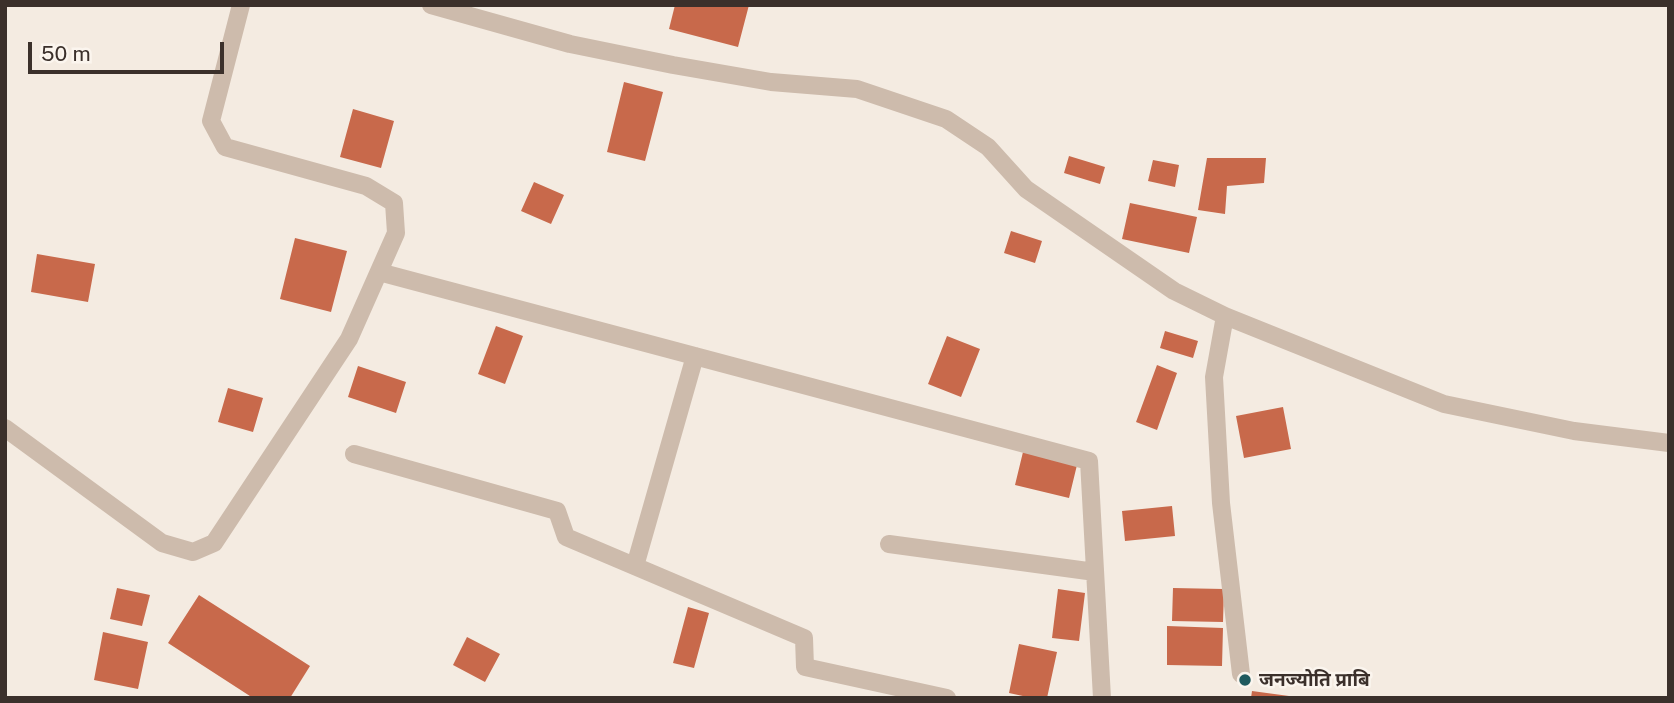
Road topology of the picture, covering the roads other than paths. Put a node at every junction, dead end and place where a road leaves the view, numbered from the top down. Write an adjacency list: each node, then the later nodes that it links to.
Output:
1 (241, 5): 3 (street)
2 (431, 5): 4 (street)
3 (379, 272): 5 (street); 6 (street)
4 (1226, 316): 7 (street); 12 (street)
5 (695, 356): 10 (street); 11 (street)
6 (5, 428)
7 (1669, 443)
8 (354, 454): 10 (street)
9 (889, 544): 11 (street)
10 (635, 566): 13 (street)
11 (1095, 572): 14 (street)
12 (1241, 674)
13 (947, 698)
14 (1102, 698)

